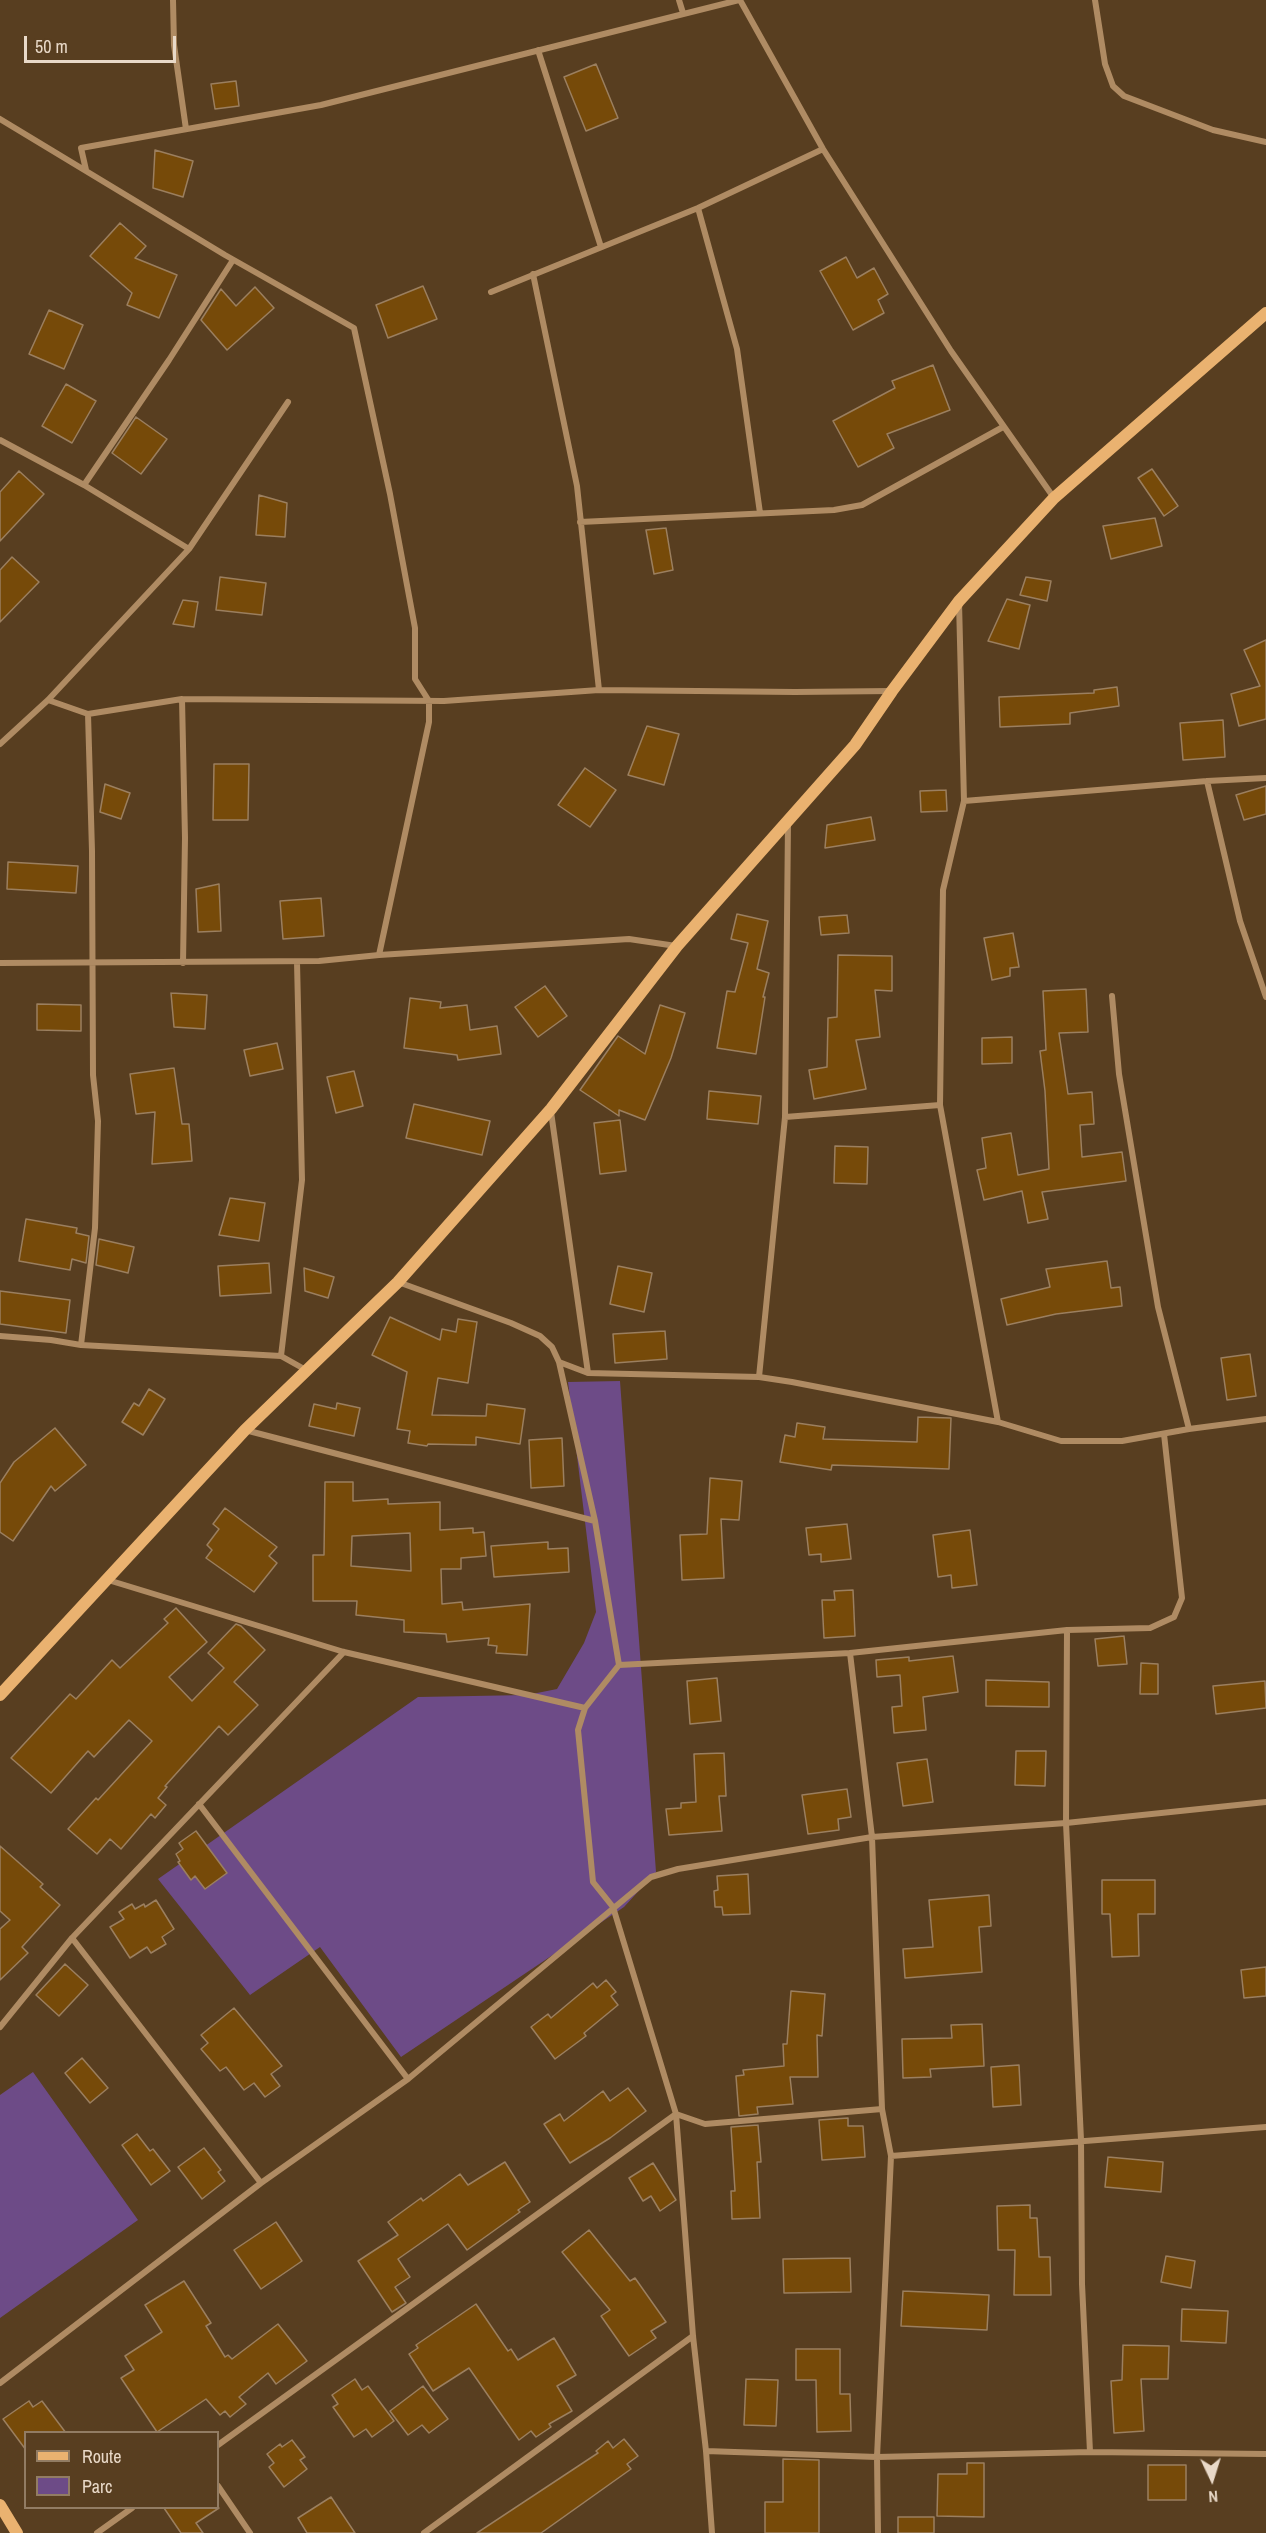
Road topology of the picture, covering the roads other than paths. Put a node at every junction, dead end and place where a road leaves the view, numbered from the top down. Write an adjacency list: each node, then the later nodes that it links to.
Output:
1 (173, 0): 8 (street)
2 (679, 0): 5 (street)
3 (740, 0): 5 (street); 10 (street)
4 (1095, 0): 9 (street)
5 (682, 13): 6 (street)
6 (538, 50): 8 (street); 13 (street)
7 (0, 119): 11 (street)
8 (186, 129): 11 (street)
9 (1266, 142)
10 (823, 149): 12 (street); 19 (street)
11 (86, 170): 14 (street)
12 (698, 208): 13 (street); 23 (street)
13 (601, 247): 15 (street)
14 (233, 260): 21 (street); 31 (street)
15 (533, 274): 16 (street); 24 (street)
16 (491, 292)
17 (1266, 313): 22 (street)
18 (288, 402): 25 (street)
19 (1002, 427): 22 (street); 23 (street)
20 (0, 440): 21 (street)
21 (84, 485): 25 (street)
22 (1054, 498): 26 (street)
23 (760, 513): 24 (street)
24 (580, 522): 27 (street)
25 (189, 549): 29 (street)
26 (959, 601): 28 (street); 36 (street)
27 (599, 690): 28 (street); 31 (street)
28 (892, 691): 37 (street)
29 (48, 699): 32 (street); 33 (street)
30 (182, 699): 31 (street); 32 (street); 43 (street)
31 (429, 701): 39 (street)
32 (88, 714): 42 (street)
33 (0, 744)
34 (1266, 778): 35 (street)
35 (1207, 781): 36 (street); 45 (street)
36 (964, 801): 46 (street)
37 (788, 820): 38 (street); 48 (street)
38 (677, 946): 39 (street); 47 (street)
39 (379, 955): 40 (street)
40 (297, 962): 43 (street); 52 (street)
41 (0, 963): 42 (street)
42 (91, 963): 43 (street); 51 (street)
43 (183, 963)
44 (1112, 996): 59 (street)
45 (1266, 997)
46 (940, 1105): 48 (street); 58 (street)
47 (550, 1109): 49 (street); 55 (street)
48 (785, 1117): 56 (street)
49 (398, 1282): 53 (street); 54 (street)
50 (0, 1336): 51 (street)
51 (81, 1345): 52 (street)
52 (281, 1356): 54 (street)
53 (559, 1362): 55 (street); 62 (street)
54 (306, 1370): 60 (street)
55 (588, 1372): 56 (street)
56 (759, 1377): 58 (street)
57 (1266, 1419): 59 (street)
58 (998, 1422): 61 (street)
59 (1189, 1429): 61 (street)
60 (245, 1430): 62 (street); 63 (street)
61 (1164, 1434): 64 (street)
62 (596, 1521): 67 (street)
63 (108, 1580): 65 (street); 68 (street)
64 (1067, 1630): 66 (street); 73 (street)
65 (344, 1652): 70 (street); 72 (street)
66 (850, 1653): 67 (street); 74 (street)
67 (619, 1665): 70 (street)
68 (5, 1683): 69 (street)
69 (0, 1695)
70 (585, 1708): 75 (street)
71 (1266, 1802): 73 (street)
72 (199, 1804): 76 (street); 78 (street)
73 (1066, 1822): 74 (street); 82 (street)
74 (872, 1838): 75 (street); 79 (street)
75 (613, 1908): 78 (street); 80 (street)
76 (72, 1938): 77 (street); 84 (street)
77 (0, 2027)
78 (408, 2079): 84 (street)
79 (882, 2109): 80 (street); 83 (street)
80 (676, 2114): 85 (street); 87 (street)
81 (1266, 2127): 82 (street)
82 (1081, 2140): 83 (street); 89 (street)
83 (891, 2156): 91 (street)
84 (261, 2183): 86 (street)
85 (693, 2336): 88 (street); 98 (street)
86 (0, 2383)
87 (219, 2444)
88 (706, 2451): 91 (street); 99 (street)
89 (1090, 2452): 90 (street); 91 (street)
90 (1266, 2454)
91 (878, 2457): 100 (street)
92 (219, 2487): 97 (street)
93 (0, 2505): 95 (street)
94 (131, 2509): 96 (street)
95 (17, 2533)
96 (97, 2533)
97 (250, 2533)
98 (424, 2533)
99 (712, 2533)
100 (878, 2533)

